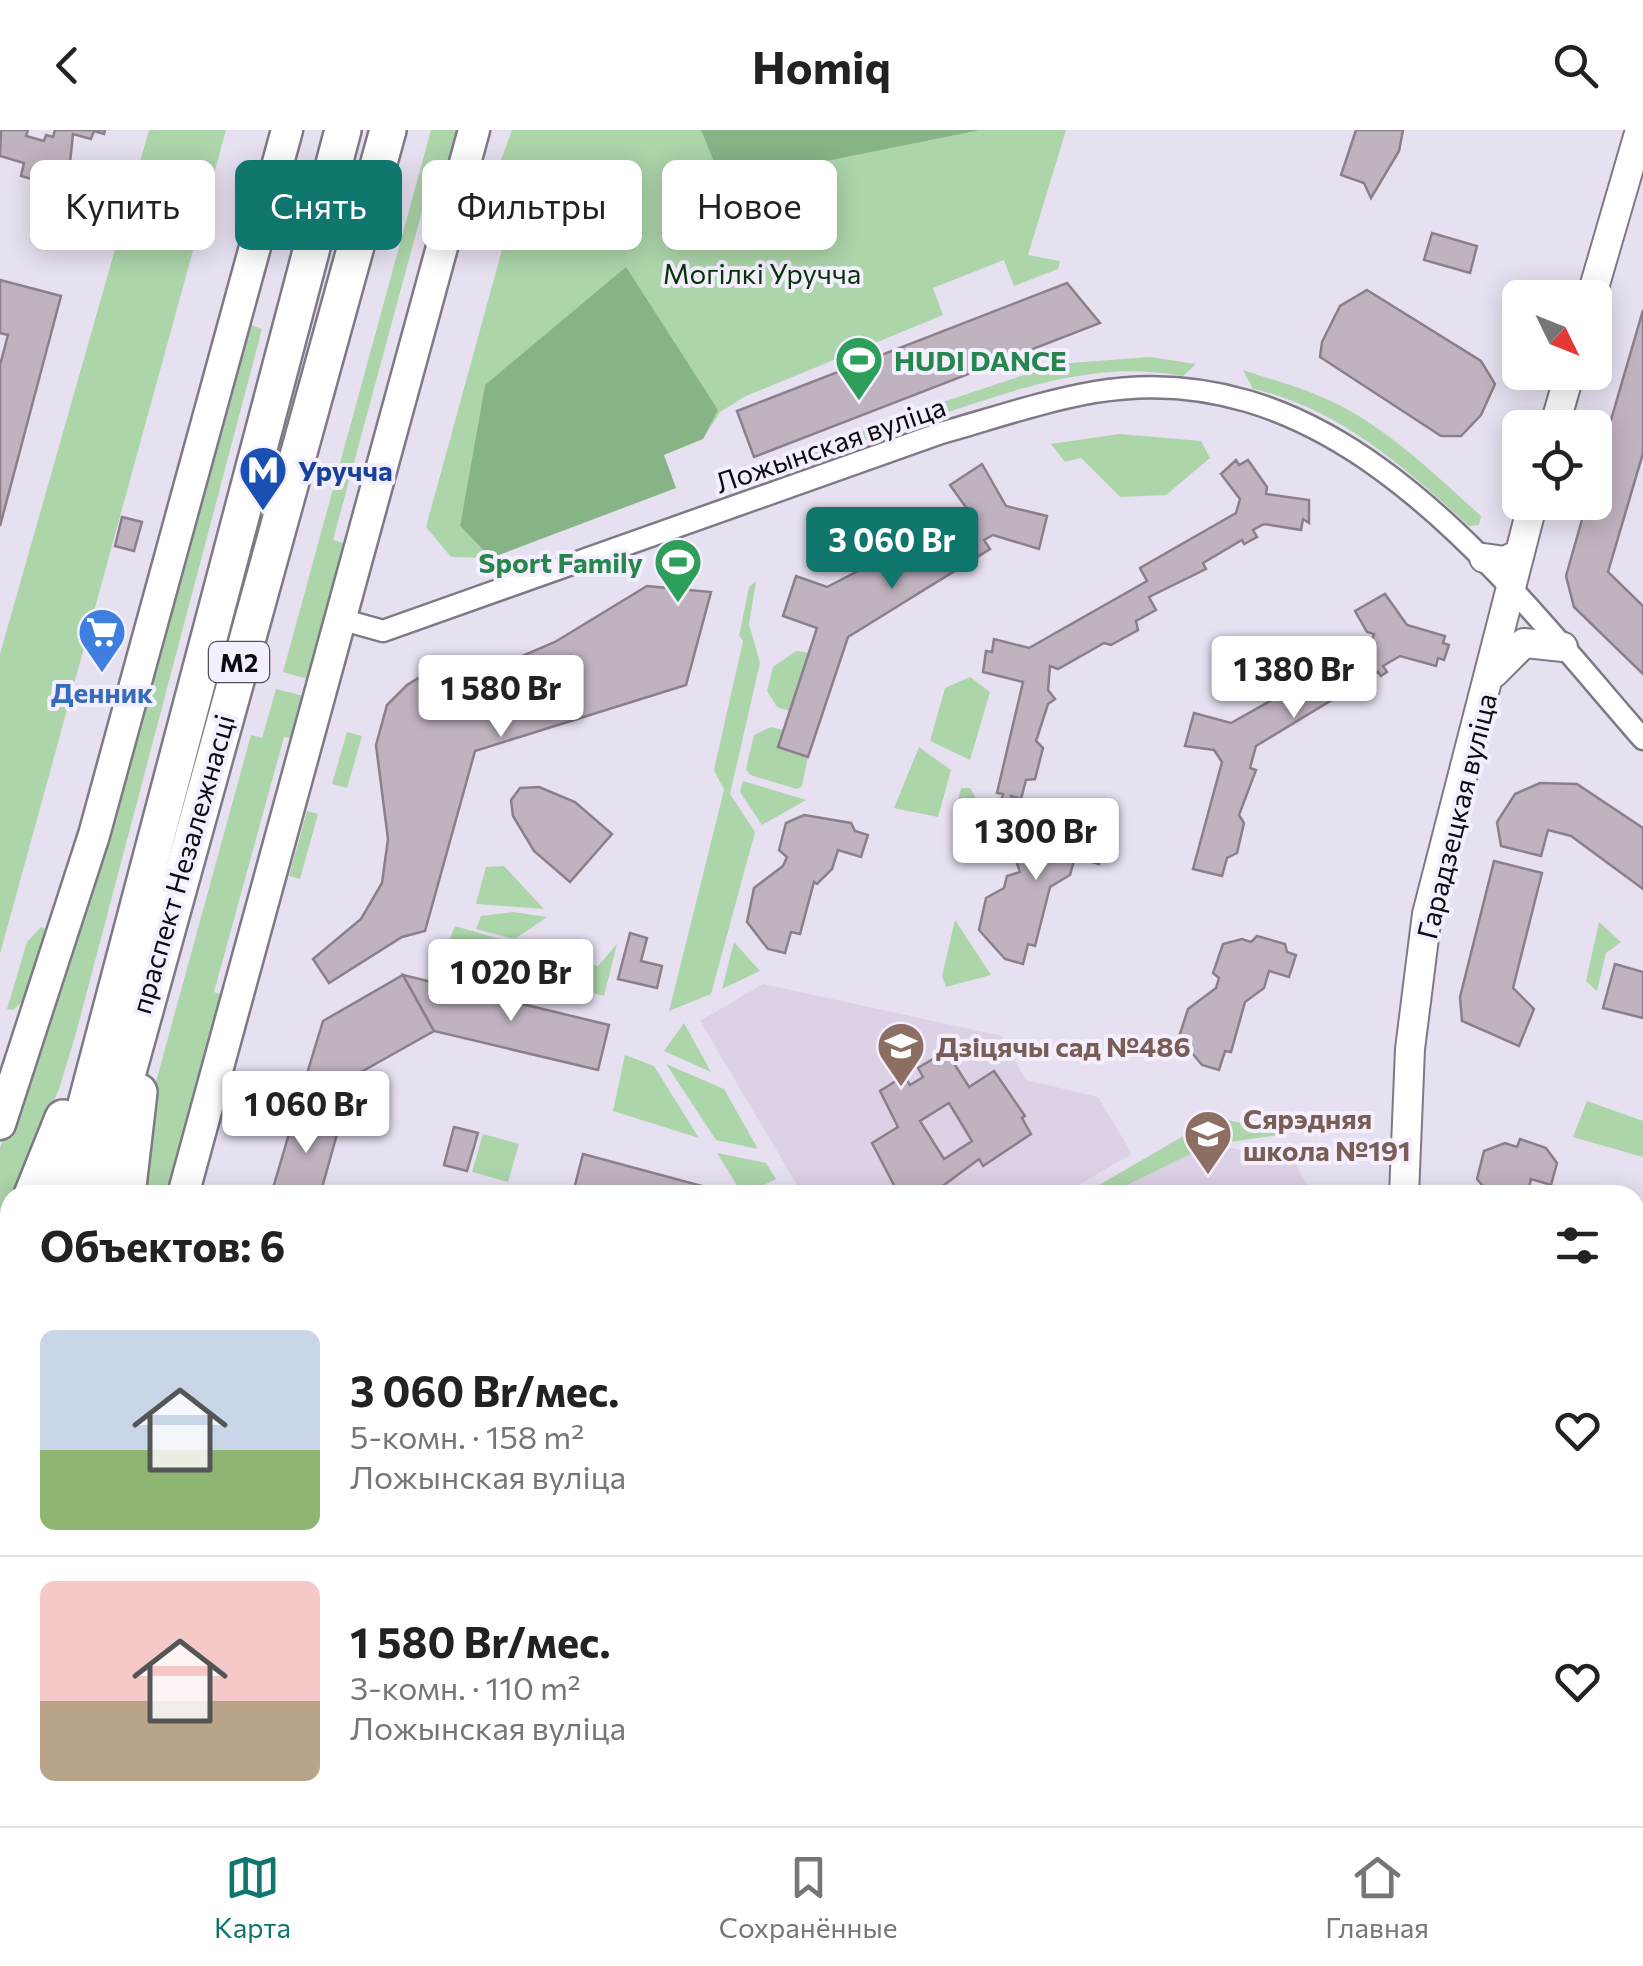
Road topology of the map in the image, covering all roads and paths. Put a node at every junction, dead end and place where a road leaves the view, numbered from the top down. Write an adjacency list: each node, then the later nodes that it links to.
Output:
1 (287, 130): 16 (main road)
2 (342, 130): 15 (highway, праспект Незалежнасці / М2)
3 (388, 130): 15 (highway, праспект Незалежнасці / М2)
4 (474, 130): 11 (main road)
5 (1640, 130): 6 (street)
6 (1596, 280)
7 (1528, 520): 8 (street, Гарадзецкая вуліца)
8 (1519, 554): 9 (street); 10 (street, Гарадзецкая вуліца)
9 (1484, 558): 10 (street, Ложынская вуліца); 11 (street, Ложынская вуліца)
10 (1513, 590): 12 (street, Ложынская вуліца); 13 (street, Гарадзецкая вуліца)
11 (340, 620): 21 (main road)
12 (1563, 647): 13 (street); 14 (street, Ложынская вуліца)
13 (1490, 679): 22 (street, Гарадзецкая вуліца)
14 (1643, 739)
15 (131, 993): 17 (highway); 18 (highway, праспект Незалежнасці / М2); 19 (highway, праспект Незалежнасці / М2); 20 (highway)
16 (0, 1124)
17 (37, 1185)
18 (65, 1185)
19 (96, 1185)
20 (127, 1185)
21 (186, 1185)
22 (1404, 1185)

